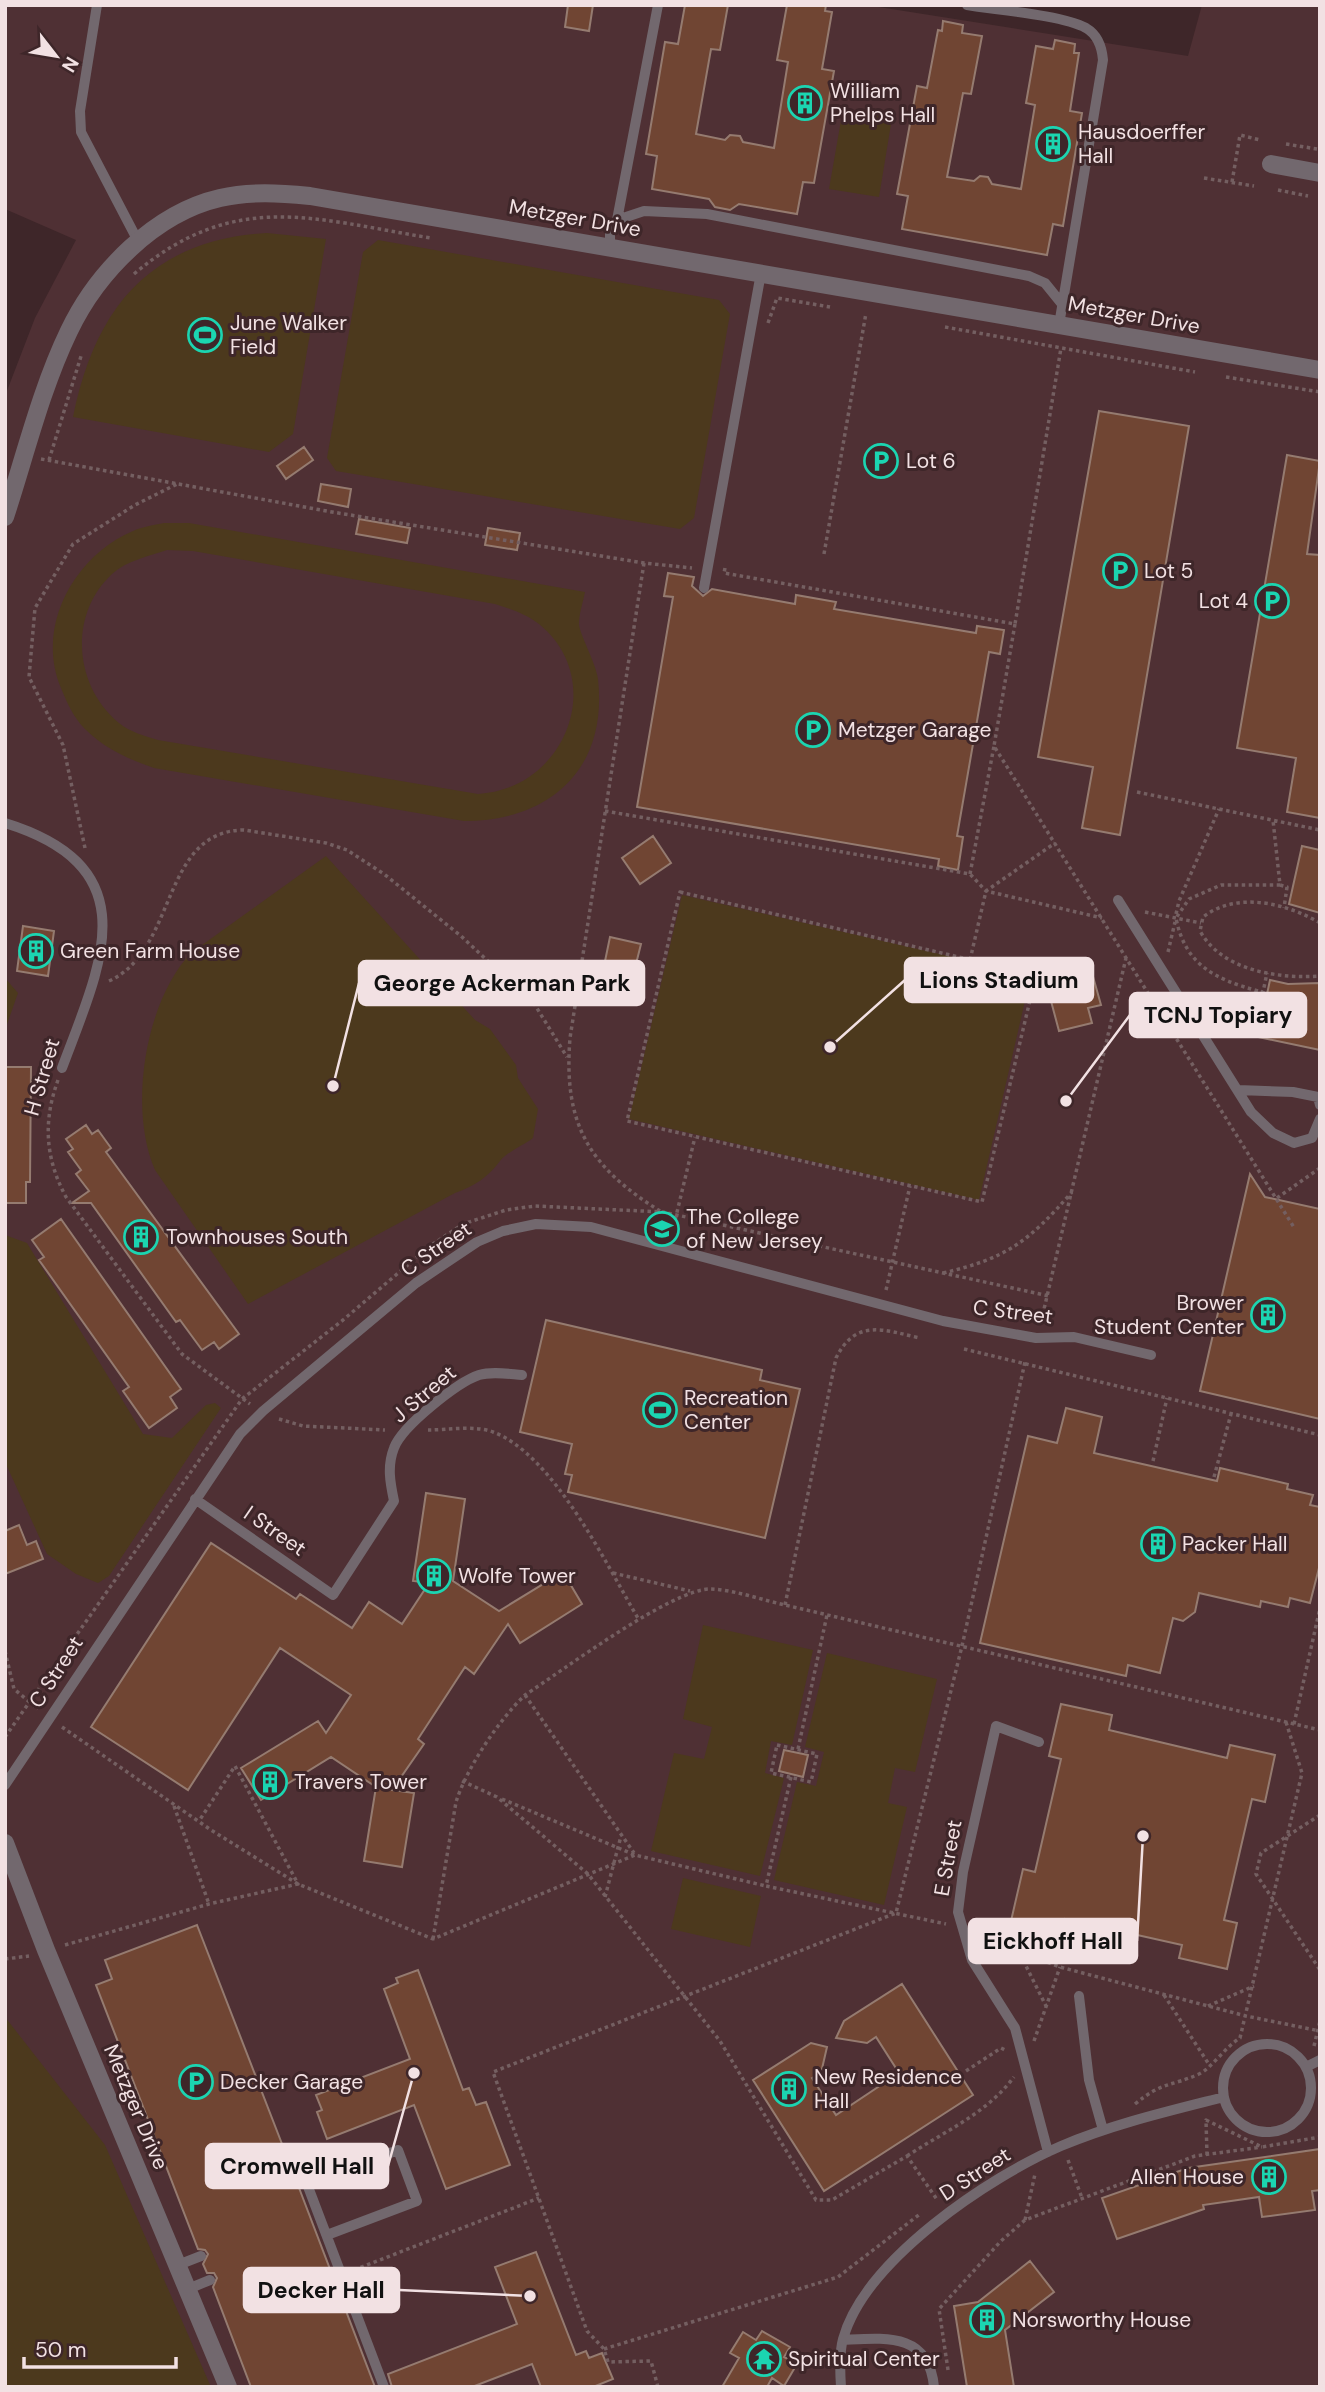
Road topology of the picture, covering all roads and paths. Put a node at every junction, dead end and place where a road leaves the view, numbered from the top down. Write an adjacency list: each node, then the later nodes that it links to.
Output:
1 (97, 5): 16 (lane)
2 (658, 5): 14 (lane)
3 (967, 5): 20 (lane)
4 (1261, 139): 10 (path)
5 (1286, 144): 6 (path)
6 (1317, 149)
7 (1271, 164): 8 (street)
8 (1320, 173)
9 (1204, 178): 10 (path)
10 (1232, 182): 11 (path)
11 (1254, 186)
12 (1278, 190): 13 (path)
13 (1308, 196)
14 (617, 220): 17 (lane); 20 (lane)
15 (434, 239): 19 (path)
16 (139, 243): 17 (street, Metzger Drive); 34 (street, Metzger Drive)
17 (610, 247): 18 (street, Metzger Drive)
18 (761, 273): 26 (street, Metzger Drive); 41 (lane)
19 (130, 278)
20 (1062, 304): 26 (lane)
21 (841, 309): 25 (path)
22 (853, 311): 23 (path)
23 (866, 313): 24 (path); 38 (path)
24 (877, 315)
25 (767, 324)
26 (1059, 325): 30 (street, Metzger Drive)
27 (945, 327): 29 (path)
28 (87, 341): 35 (path)
29 (1061, 348): 31 (path); 42 (path)
30 (1320, 370)
31 (1195, 372)
32 (1226, 377): 33 (path)
33 (1320, 392)
34 (25, 456): 35 (path); 37 (street, Metzger Drive)
35 (50, 460): 36 (path)
36 (180, 483): 40 (path); 53 (path)
37 (5, 517)
38 (824, 554)
39 (727, 560): 42 (path)
40 (645, 563): 41 (path); 47 (path)
41 (707, 570): 42 (path); 43 (lane)
42 (724, 572)
43 (704, 588)
44 (994, 746): 52 (path)
45 (1137, 792): 46 (path)
46 (1219, 809): 48 (path); 60 (path)
47 (606, 811): 52 (path); 71 (path)
48 (1273, 820): 50 (path); 54 (path)
49 (5, 823): 53 (lane, H Street)
50 (1320, 830)
51 (1055, 843): 55 (path)
52 (970, 874): 55 (path)
53 (88, 875): 68 (lane, H Street)
54 (1280, 885): 57 (path); 60 (path)
55 (986, 891): 59 (path); 64 (path)
56 (1118, 900): 65 (lane)
57 (1284, 908): 61 (path); 62 (path)
58 (1143, 912): 60 (path)
59 (1102, 918)
60 (1175, 918): 61 (path); 65 (path); 69 (path)
61 (1200, 923): 66 (path)
62 (1320, 923)
63 (1126, 958): 81 (path)
64 (970, 960): 76 (path); 80 (path)
65 (1163, 971): 73 (lane)
66 (1267, 973): 67 (path); 69 (path)
67 (1320, 976)
68 (92, 988): 71 (path); 72 (lane, H Street)
69 (1258, 991): 70 (path)
70 (1212, 1018)
71 (568, 1058): 83 (path)
72 (62, 1068): 97 (path, H Street)
73 (1238, 1090): 74 (lane); 75 (lane)
74 (1320, 1105)
75 (1320, 1119)
76 (695, 1137): 80 (path); 84 (path)
77 (1320, 1168): 78 (path)
78 (1311, 1174): 79 (path); 82 (path)
79 (1320, 1177)
80 (910, 1186): 86 (path)
81 (1073, 1191): 87 (path); 89 (path)
82 (1277, 1198)
83 (663, 1212): 84 (path); 97 (path)
84 (678, 1215): 85 (path); 86 (path)
85 (668, 1247): 93 (lane, C Street); 105 (lane, C Street)
86 (893, 1264): 87 (path); 88 (path)
87 (941, 1274): 89 (path)
88 (886, 1292)
89 (1049, 1296): 90 (path)
90 (1041, 1322)
91 (920, 1338): 109 (path)
92 (964, 1349): 94 (path)
93 (1151, 1355)
94 (1025, 1362): 96 (path); 115 (path)
95 (522, 1375): 101 (lane, J Street)
96 (1167, 1398): 99 (path); 103 (path)
97 (242, 1399): 98 (path, H Street); 118 (path)
98 (250, 1404)
99 (1231, 1413): 102 (path); 104 (path)
100 (277, 1418): 101 (path)
101 (407, 1430): 106 (path); 108 (lane, J Street)
102 (1320, 1435)
103 (1153, 1461)
104 (1214, 1477)
105 (195, 1499): 108 (lane, I Street); 129 (lane, C Street)
106 (611, 1572): 107 (path); 112 (path)
107 (692, 1592): 109 (path); 112 (path)
108 (333, 1595)
109 (785, 1605): 111 (path)
110 (1320, 1608): 113 (path)
111 (827, 1615): 115 (path); 126 (path)
112 (640, 1621): 117 (path)
113 (1316, 1622): 114 (path); 122 (path)
114 (1320, 1630)
115 (962, 1646): 120 (path); 146 (path)
116 (5, 1651): 118 (path)
117 (525, 1695): 128 (path); 134 (path)
118 (30, 1702): 119 (path); 124 (path)
119 (38, 1709)
120 (1286, 1722): 122 (path); 135 (path)
121 (58, 1724): 131 (path)
122 (1294, 1724): 123 (path)
123 (1320, 1730)
124 (5, 1737)
125 (1039, 1742): 176 (lane, E Street)
126 (798, 1749): 127 (path); 127 (path)
127 (791, 1777): 142 (path)
128 (462, 1781): 130 (path); 149 (path)
129 (5, 1785)
130 (497, 1797): 137 (path); 140 (path)
131 (173, 1804): 133 (path); 145 (path)
132 (1320, 1815): 135 (path)
133 (199, 1821): 141 (path); 141 (path)
134 (621, 1836): 137 (path); 138 (path)
135 (1287, 1836): 144 (path); 144 (path)
136 (5, 1843): 188 (street, Metzger Drive)
137 (618, 1847): 138 (path); 139 (path)
138 (635, 1854): 139 (path); 142 (path)
139 (613, 1864): 140 (path); 143 (path)
140 (588, 1874): 143 (path); 149 (path)
141 (298, 1884): 145 (path); 149 (path)
142 (766, 1886): 146 (path)
143 (605, 1896): 158 (path)
144 (1273, 1900): 155 (path); 156 (path)
145 (209, 1904): 150 (path)
146 (896, 1913): 147 (path); 158 (path)
147 (946, 1924)
148 (977, 1936): 151 (path)
149 (433, 1939)
150 (63, 1945)
151 (1020, 1952): 154 (path); 161 (path)
152 (31, 1955): 153 (path)
153 (5, 1959)
154 (1060, 1967): 157 (path); 161 (path)
155 (1320, 1970)
156 (1254, 1986): 160 (path); 162 (path)
157 (1163, 1993): 160 (path); 168 (path)
158 (684, 1995): 178 (path); 182 (path)
159 (1079, 1996): 173 (lane)
160 (1208, 2006): 162 (path)
161 (1047, 2008): 165 (path)
162 (1246, 2016): 164 (path); 168 (path)
163 (1320, 2021): 164 (path)
164 (1319, 2031): 167 (path)
165 (1033, 2043)
166 (1012, 2053): 169 (path)
167 (1312, 2064): 171 (lane); 171 (lane)
168 (1210, 2066): 172 (path)
169 (966, 2071)
170 (1017, 2072): 178 (path)
171 (1224, 2097): 173 (lane, D Street)
172 (1126, 2106)
173 (1102, 2130): 176 (lane, D Street)
174 (1320, 2137): 175 (path)
175 (1262, 2147): 177 (path); 177 (path)
176 (1048, 2152): 192 (lane, D Street)
177 (1207, 2154): 183 (path)
178 (907, 2156): 184 (path)
179 (1067, 2158): 183 (path)
180 (1036, 2173): 185 (path)
181 (948, 2194): 184 (path)
182 (539, 2198): 189 (path); 193 (path)
183 (1082, 2198): 185 (path)
184 (938, 2201): 193 (path)
185 (1025, 2220): 194 (path)
186 (327, 2235): 186 (lane); 189 (lane)
187 (201, 2256): 188 (lane)
188 (178, 2265): 191 (street, Metzger Drive)
189 (342, 2275): 196 (lane)
190 (210, 2280): 191 (lane)
191 (188, 2289): 195 (street, Metzger Drive)
192 (843, 2340): 198 (lane, D Street); 199 (lane)
193 (604, 2349): 197 (path)
194 (949, 2378)
195 (229, 2387)
196 (384, 2387)
197 (658, 2387)
198 (841, 2387)
199 (934, 2387)

